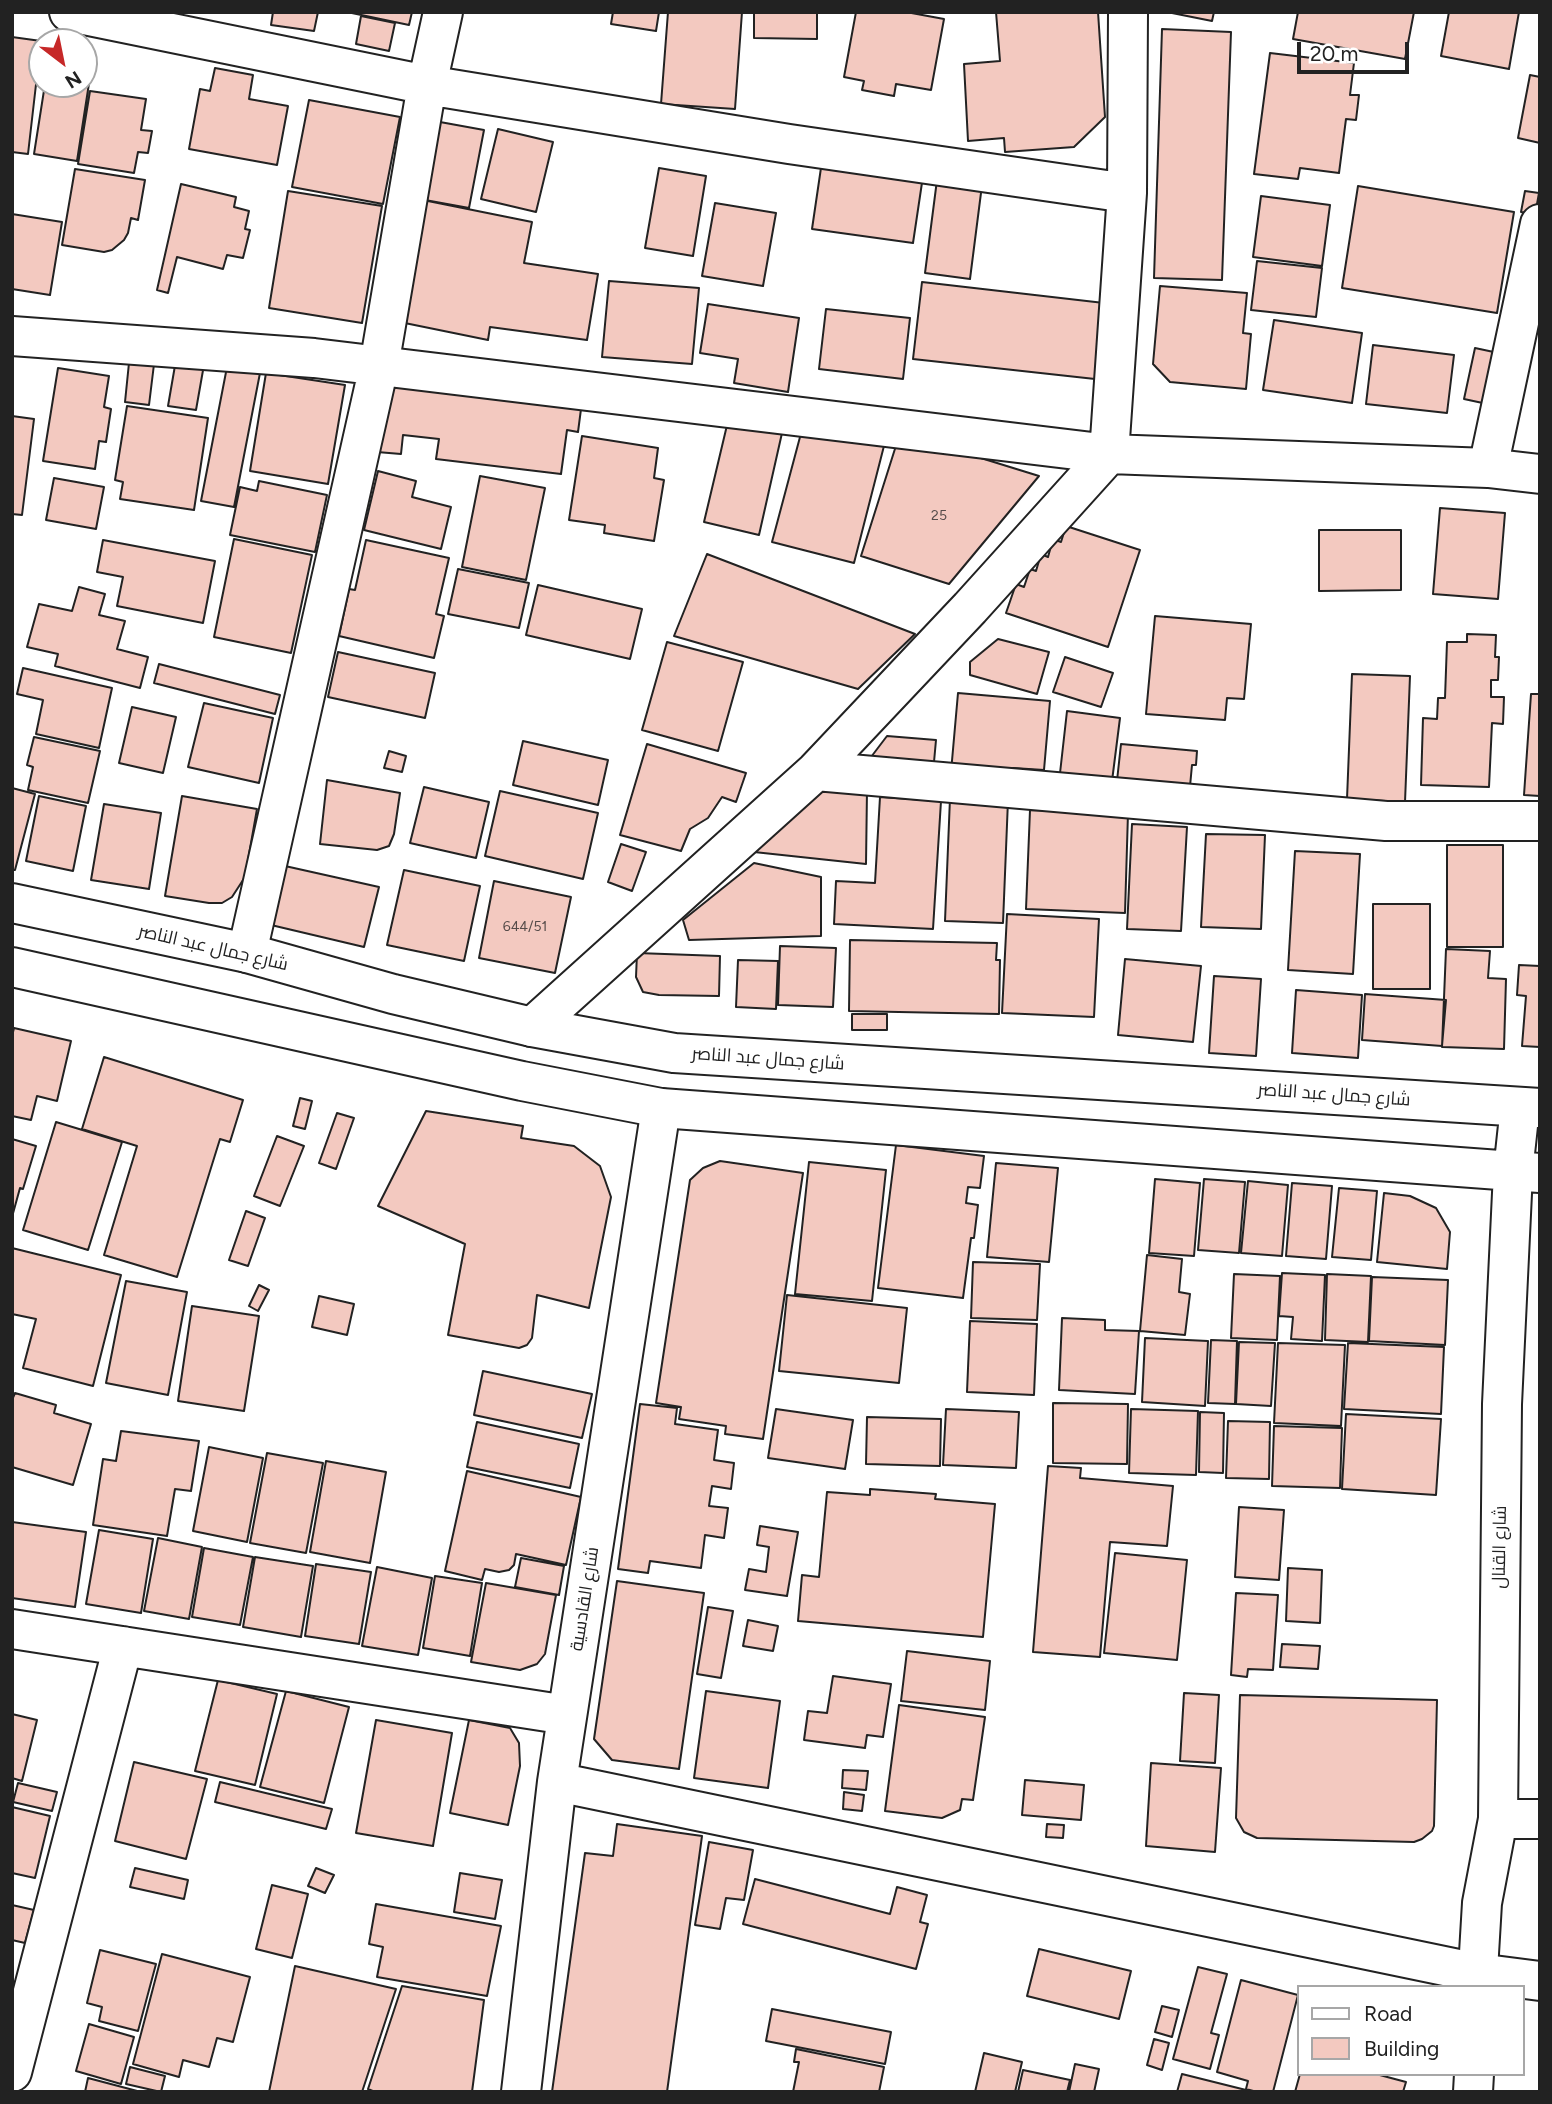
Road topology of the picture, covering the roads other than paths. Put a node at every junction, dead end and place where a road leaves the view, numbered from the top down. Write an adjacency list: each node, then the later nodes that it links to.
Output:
1 (69, 12): 4 (street)
2 (443, 12): 4 (street)
3 (1128, 12): 5 (street)
4 (427, 85): 5 (street); 8 (street)
5 (1127, 192): 9 (street)
6 (1540, 224): 10 (street)
7 (12, 336): 8 (street)
8 (379, 366): 9 (street); 15 (street)
9 (1109, 454): 10 (street); 12 (street)
10 (1488, 468): 11 (street)
11 (1540, 474)
12 (816, 771): 13 (street); 17 (street)
13 (1540, 821)
14 (12, 903): 15 (street, شارع جمال عبد الناصر)
15 (247, 953): 17 (street, شارع جمال عبد الناصر)
16 (12, 967): 18 (street)
17 (532, 1027): 19 (street, شارع جمال عبد الناصر)
18 (661, 1108): 20 (street); 23 (street, شارع القادسية)
19 (1530, 1108): 20 (street, شارع القنال)
20 (1527, 1172): 25 (street, شارع القنال)
21 (12, 1629): 22 (street)
22 (123, 1646): 23 (street); 29 (street)
23 (567, 1715): 24 (street, شارع القادسية)
24 (557, 1782): 27 (street); 30 (street, شارع القادسية)
25 (1498, 1819): 26 (street); 27 (street, شارع القنال)
26 (1540, 1819)
27 (1478, 1980): 28 (street)
28 (1540, 1981)
29 (12, 2072)
30 (521, 2092)

